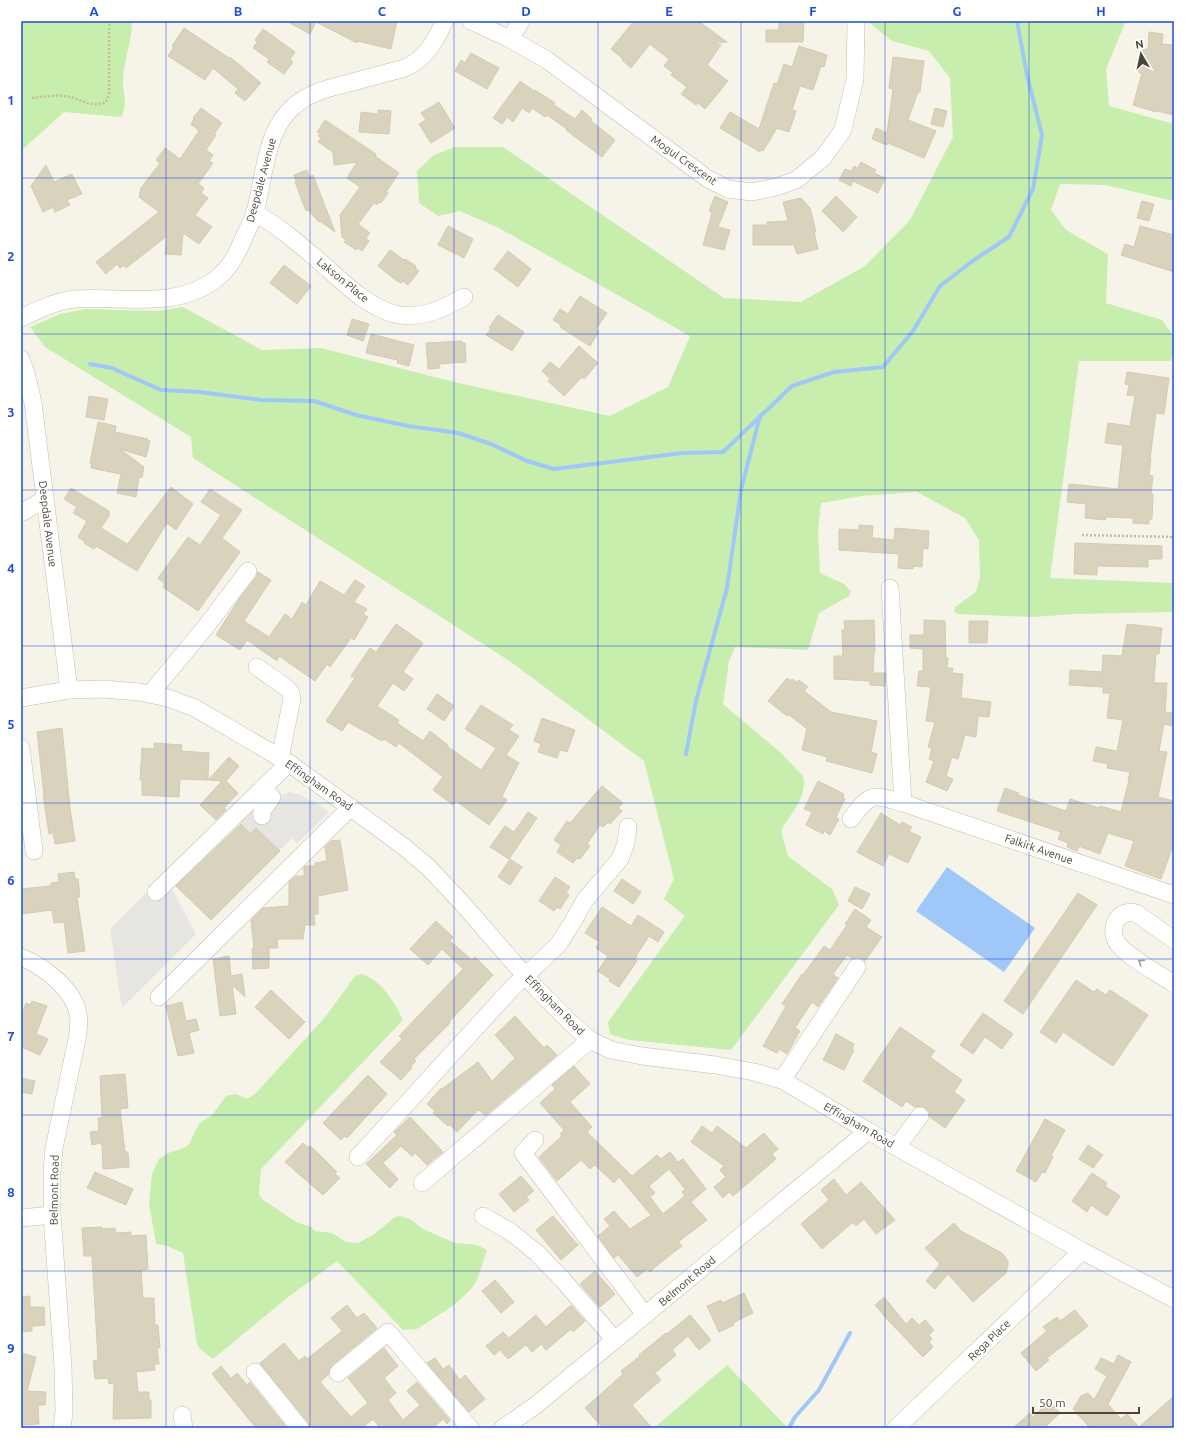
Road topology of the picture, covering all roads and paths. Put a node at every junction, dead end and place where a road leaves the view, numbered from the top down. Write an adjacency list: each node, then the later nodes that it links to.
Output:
1 (111, 21): 7 (path)
2 (445, 21): 8 (street, Deepdale Avenue)
3 (471, 21): 6 (street, Mogul Crescent)
4 (521, 21): 6 (street)
5 (856, 21): 6 (street, Mogul Crescent)
6 (510, 39)
7 (32, 98)
8 (255, 213): 9 (street, Lakson Place); 10 (street, Deepdale Avenue)
9 (464, 298)
10 (21, 318)
11 (21, 359): 12 (street, Deepdale Avenue)
12 (45, 499): 13 (street); 19 (street, Deepdale Avenue)
13 (21, 513)
14 (1082, 535): 15 (path)
15 (1174, 537)
16 (248, 571): 20 (street)
17 (890, 588): 25 (street)
18 (257, 668): 23 (street)
19 (69, 690): 20 (street, Effingham Road); 21 (street, Effingham Road)
20 (150, 694): 23 (street, Effingham Road)
21 (21, 698)
22 (21, 748): 30 (street)
23 (285, 760): 26 (street, Effingham Road); 31 (street)
24 (272, 797): 27 (street)
25 (903, 803): 28 (street, Falkirk Avenue); 32 (street, Falkirk Avenue)
26 (351, 807): 36 (street, Effingham Road); 38 (street)
27 (262, 816)
28 (851, 819)
29 (628, 827): 36 (street)
30 (34, 851)
31 (156, 892)
32 (1174, 895)
33 (1174, 940): 37 (street, one-way to 33)
34 (21, 957): 47 (street, Belmont Road)
35 (856, 968): 40 (street)
36 (525, 975): 39 (street, Effingham Road); 45 (street)
37 (1174, 984)
38 (159, 997)
39 (590, 1040): 40 (street, Effingham Road); 46 (street)
40 (782, 1080): 42 (street, Effingham Road)
41 (920, 1116): 44 (street)
42 (868, 1131): 44 (street, Effingham Road); 52 (street, Belmont Road)
43 (535, 1140): 52 (street)
44 (897, 1147): 50 (street, Effingham Road)
45 (358, 1157)
46 (422, 1183)
47 (52, 1215): 49 (street); 56 (street, Belmont Road)
48 (483, 1216): 53 (street)
49 (21, 1218)
50 (1082, 1251): 51 (street, Effingham Road); 60 (street, Rega Place)
51 (1174, 1299)
52 (645, 1315): 53 (street, Belmont Road)
53 (615, 1340): 59 (street, Belmont Road)
54 (255, 1372): 57 (street)
55 (338, 1373): 58 (street)
56 (62, 1428)
57 (300, 1428)
58 (470, 1428)
59 (503, 1428)
60 (896, 1428)

